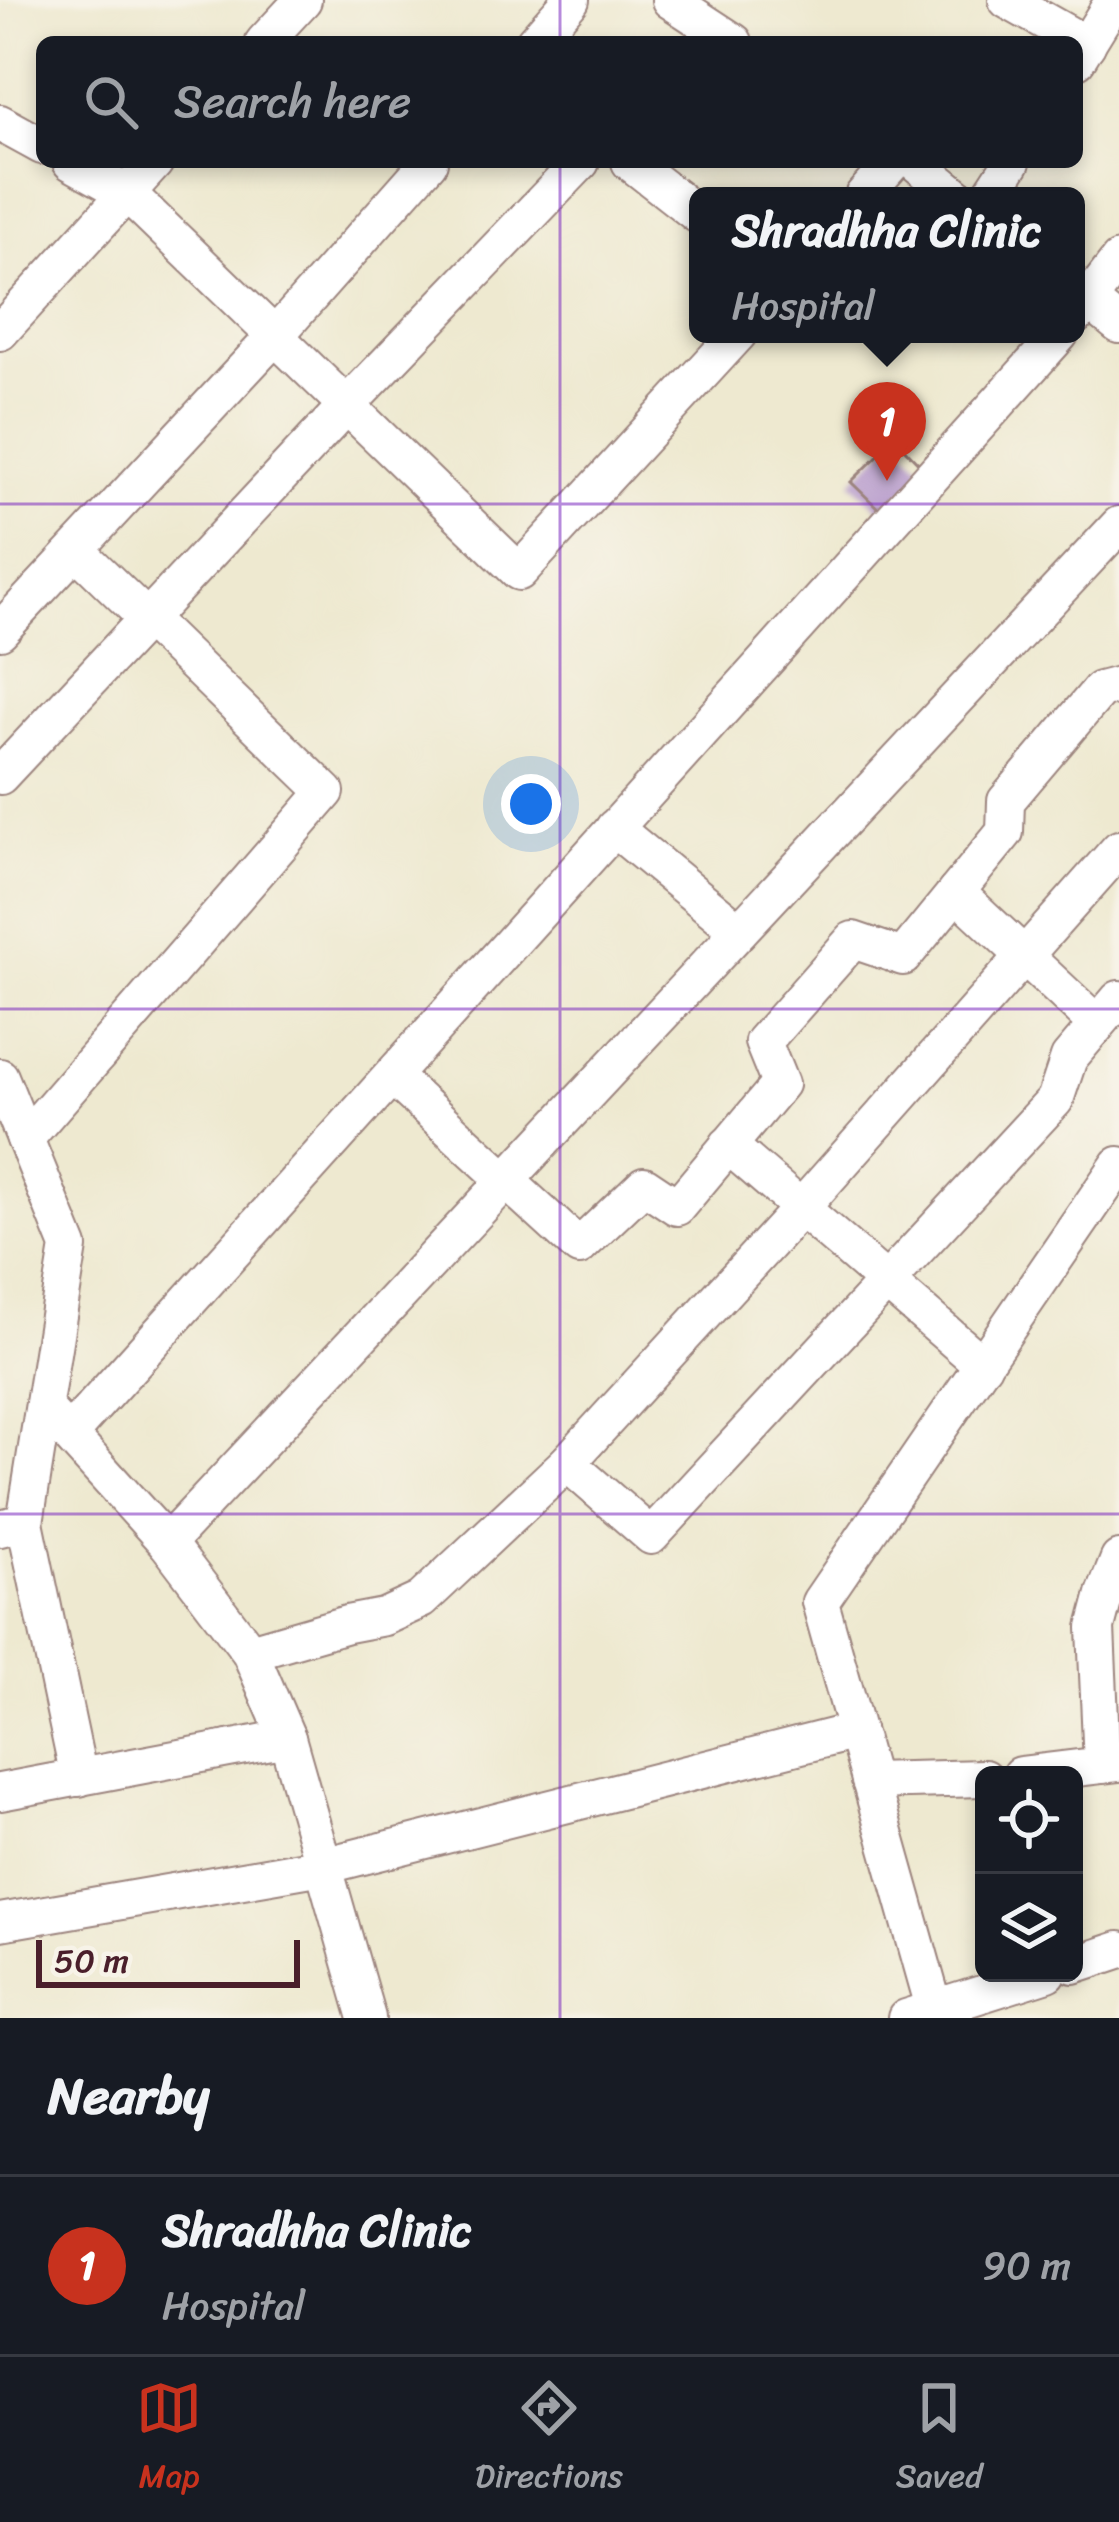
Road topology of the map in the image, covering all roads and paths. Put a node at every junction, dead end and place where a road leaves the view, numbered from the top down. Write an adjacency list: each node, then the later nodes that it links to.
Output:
1 (303, 0): 6 (street)
2 (571, 0): 7 (street)
3 (670, 0): 8 (street)
4 (1006, 0): 9 (street)
5 (1114, 0): 10 (street)
6 (270, 36)
7 (539, 36)
8 (725, 36)
9 (1059, 36)
10 (1083, 50)
11 (0, 123): 12 (street)
12 (36, 143)
13 (82, 168): 20 (street)
14 (150, 168): 20 (street)
15 (423, 168): 28 (street)
16 (575, 168): 31 (street)
17 (638, 168): 21 (street)
18 (922, 168): 19 (street)
19 (946, 187)
20 (127, 193): 23 (street); 28 (street)
21 (689, 208)
22 (1119, 260): 24 (street)
23 (15, 290): 27 (street)
24 (1085, 298)
25 (1085, 305): 26 (street)
26 (1119, 325)
27 (0, 332)
28 (275, 336): 31 (street); 33 (street)
29 (730, 343): 31 (street)
30 (1052, 343): 38 (street)
31 (347, 405): 34 (street)
32 (1119, 525): 41 (street)
33 (76, 550): 34 (street); 35 (street)
34 (146, 620): 37 (street); 46 (street)
35 (0, 631)
36 (1119, 685): 40 (street)
37 (0, 776)
38 (614, 828): 41 (street); 44 (street)
39 (1119, 849): 42 (street)
40 (956, 892): 42 (street); 47 (street)
41 (739, 932): 49 (street)
42 (1024, 956): 43 (street); 50 (street)
43 (1108, 1012): 51 (street)
44 (392, 1076): 49 (street); 53 (street)
45 (0, 1078): 46 (street)
46 (25, 1138): 53 (street)
47 (728, 1145): 49 (street); 50 (street)
48 (1119, 1165): 52 (street)
49 (506, 1180): 56 (street)
50 (801, 1208): 51 (street); 54 (street)
51 (887, 1282): 52 (street); 54 (street)
52 (982, 1365): 59 (street)
53 (56, 1420): 55 (street); 56 (street)
54 (567, 1463): 58 (street)
55 (13, 1525): 62 (street)
56 (167, 1543): 58 (street)
57 (1119, 1559): 61 (street)
58 (250, 1652): 60 (street)
59 (856, 1731): 64 (street); 66 (street)
60 (287, 1738): 62 (street); 66 (street)
61 (1111, 1764)
62 (79, 1778): 65 (street)
63 (975, 1778): 64 (street)
64 (870, 1781): 71 (street)
65 (0, 1792)
66 (323, 1865): 67 (street); 72 (street)
67 (0, 1922)
68 (1119, 1950): 69 (street)
69 (1083, 1962)
70 (1022, 1982): 71 (street)
71 (926, 2015)
72 (367, 2018)

